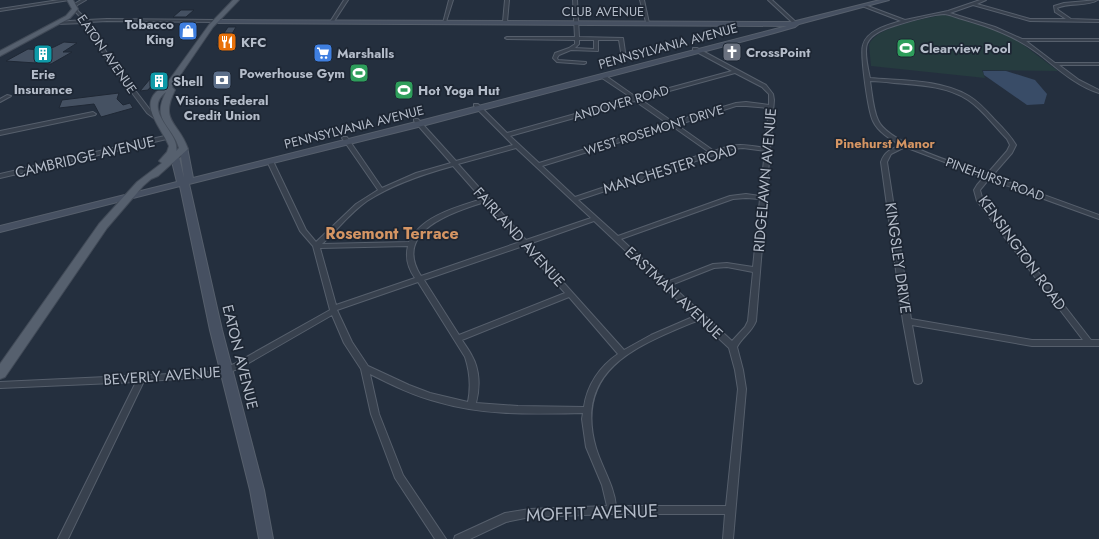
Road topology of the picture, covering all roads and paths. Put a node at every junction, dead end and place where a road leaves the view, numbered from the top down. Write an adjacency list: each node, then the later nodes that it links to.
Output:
1 (84, 0): 12 (street)
2 (236, 0): 18 (main road)
3 (346, 0): 23 (street)
4 (451, 0): 24 (street)
5 (507, 0): 25 (street)
6 (575, 0): 26 (street)
7 (642, 0): 27 (street)
8 (770, 0): 29 (street)
9 (886, 0): 14 (street, PENNSYLVANIA AVENUE)
10 (984, 0): 13 (street, PINEHURST ROAD)
11 (1096, 0): 20 (street)
12 (71, 4): 15 (street); 17 (street, EATON AVENUE); 22 (main road)
13 (972, 4): 16 (street, PINEHURST ROAD); 20 (street)
14 (864, 6): 19 (street); 29 (street, PENNSYLVANIA AVENUE)
15 (0, 10)
16 (946, 13): 19 (street, PINEHURST ROAD); 34 (street)
17 (86, 21): 18 (street, CLUB AVENUE); 22 (street, CLUB AVENUE); 54 (street, EATON AVENUE)
18 (216, 21): 23 (street, CLUB AVENUE); 46 (main road)
19 (904, 21): 45 (street, PINEHURST ROAD)
20 (1072, 21): 21 (street)
21 (1099, 21)
22 (60, 22): 38 (main road)
23 (332, 22): 24 (street, CLUB AVENUE)
24 (444, 22): 25 (street, CLUB AVENUE)
25 (505, 22): 26 (street, CLUB AVENUE)
26 (576, 22): 27 (street, CLUB AVENUE); 32 (street)
27 (648, 22): 28 (street, CLUB AVENUE)
28 (765, 24): 29 (street, CLUB AVENUE); 30 (street, CLUB AVENUE)
29 (796, 24): 30 (street, PENNSYLVANIA AVENUE)
30 (785, 27): 37 (street, PENNSYLVANIA AVENUE)
31 (507, 38): 32 (street)
32 (577, 38): 33 (street); 36 (street)
33 (596, 39): 36 (street); 39 (street)
34 (1021, 40): 35 (street); 41 (street)
35 (1099, 40)
36 (572, 49): 40 (street)
37 (698, 50): 43 (street, RIDGELAWN AVENUE); 44 (street, PENNSYLVANIA AVENUE); 51 (street, PENNSYLVANIA AVENUE)
38 (0, 54)
39 (624, 58)
40 (584, 63)
41 (1052, 64): 42 (street); 47 (street)
42 (1099, 64)
43 (736, 71): 49 (street, ANDOVER ROAD); 52 (street, RIDGELAWN AVENUE)
44 (604, 77): 49 (street); 51 (street, PENNSYLVANIA AVENUE)
45 (869, 79): 61 (street, PINEHURST ROAD); 71 (street, KENSINGTON ROAD)
46 (168, 88): 54 (main road); 63 (main road)
47 (1099, 92)
48 (9, 96): 50 (street)
49 (635, 99): 56 (street); 58 (street, ANDOVER ROAD)
50 (0, 101)
51 (478, 107): 55 (street, PENNSYLVANIA AVENUE); 58 (street, EASTMAN AVENUE)
52 (771, 107): 56 (street, WEST ROSEMONT DRIVE); 64 (street, RIDGELAWN AVENUE)
53 (93, 114): 57 (street)
54 (155, 117): 59 (main road)
55 (418, 122): 60 (street, PENNSYLVANIA AVENUE); 68 (street, FAIRLAND AVENUE)
56 (672, 124): 66 (street); 69 (street, WEST ROSEMONT DRIVE)
57 (0, 134)
58 (506, 135): 62 (street, EASTMAN AVENUE)
59 (169, 137): 65 (main road); 70 (street, CAMBRIDGE AVENUE)
60 (346, 140): 67 (street, PENNSYLVANIA AVENUE); 72 (street, PENNSYLVANIA AVENUE); 73 (street)
61 (905, 145): 71 (street, PINEHURST ROAD); 93 (street, KINGSLEY DRIVE)
62 (517, 146): 68 (street); 69 (street, EASTMAN AVENUE)
63 (184, 149): 65 (main road); 72 (street, EATON AVENUE)
64 (767, 150): 66 (street, MANCHESTER ROAD); 75 (street, RIDGELAWN AVENUE)
65 (175, 153): 72 (street, EATON AVENUE); 74 (main road)
66 (714, 153): 76 (street, MANCHESTER ROAD)
67 (270, 161): 72 (street, PENNSYLVANIA AVENUE); 86 (street)
68 (454, 164): 73 (street); 77 (street, FAIRLAND AVENUE)
69 (538, 165): 76 (street, EASTMAN AVENUE)
70 (0, 176)
71 (987, 176): 80 (street, PINEHURST ROAD); 95 (street, KENSINGTON ROAD)
72 (184, 181): 74 (street, PENNSYLVANIA AVENUE); 100 (street, EATON AVENUE)
73 (382, 190): 86 (street)
74 (127, 197): 78 (street, PENNSYLVANIA AVENUE); 79 (main road)
75 (763, 198): 83 (street); 87 (street, RIDGELAWN AVENUE)
76 (574, 199): 81 (street, EASTMAN AVENUE)
77 (486, 200): 84 (street, FAIRLAND AVENUE); 85 (street)
78 (88, 207): 79 (street); 82 (street, PENNSYLVANIA AVENUE)
79 (112, 216): 101 (main road)
80 (1099, 217)
81 (595, 219): 83 (street, EASTMAN AVENUE); 84 (street, BEVERLY AVENUE)
82 (0, 229)
83 (616, 239): 89 (street, EASTMAN AVENUE)
84 (524, 243): 88 (street, BEVERLY AVENUE); 90 (street, FAIRLAND AVENUE)
85 (411, 244): 86 (street); 88 (street)
86 (316, 246): 91 (street)
87 (756, 270): 89 (street); 97 (street, RIDGELAWN AVENUE)
88 (419, 279): 91 (street, BEVERLY AVENUE); 94 (street)
89 (665, 285): 92 (street, EASTMAN AVENUE)
90 (570, 294): 94 (street); 98 (street, FAIRLAND AVENUE)
91 (333, 310): 99 (street); 100 (street, BEVERLY AVENUE)
92 (699, 317): 97 (street, EASTMAN AVENUE); 98 (street)
93 (907, 321): 95 (street); 103 (street, KINGSLEY DRIVE)
94 (458, 338): 105 (street)
95 (1090, 343): 96 (street)
96 (1099, 343)
97 (733, 347): 108 (street, EASTMAN AVENUE)
98 (622, 353): 106 (street)
99 (365, 368): 105 (street); 111 (street)
100 (227, 371): 102 (street, BEVERLY AVENUE); 110 (street, EATON AVENUE)
101 (0, 374)
102 (142, 378): 104 (street, BEVERLY AVENUE); 109 (street)
103 (918, 381)
104 (0, 385)
105 (471, 406): 106 (street)
106 (587, 410): 107 (street)
107 (612, 510): 108 (street, MOFFIT AVENUE); 112 (street, MOFFIT AVENUE)
108 (731, 510): 113 (street, EASTMAN AVENUE)
109 (63, 539)
110 (266, 539)
111 (441, 539)
112 (459, 539)
113 (728, 539)

